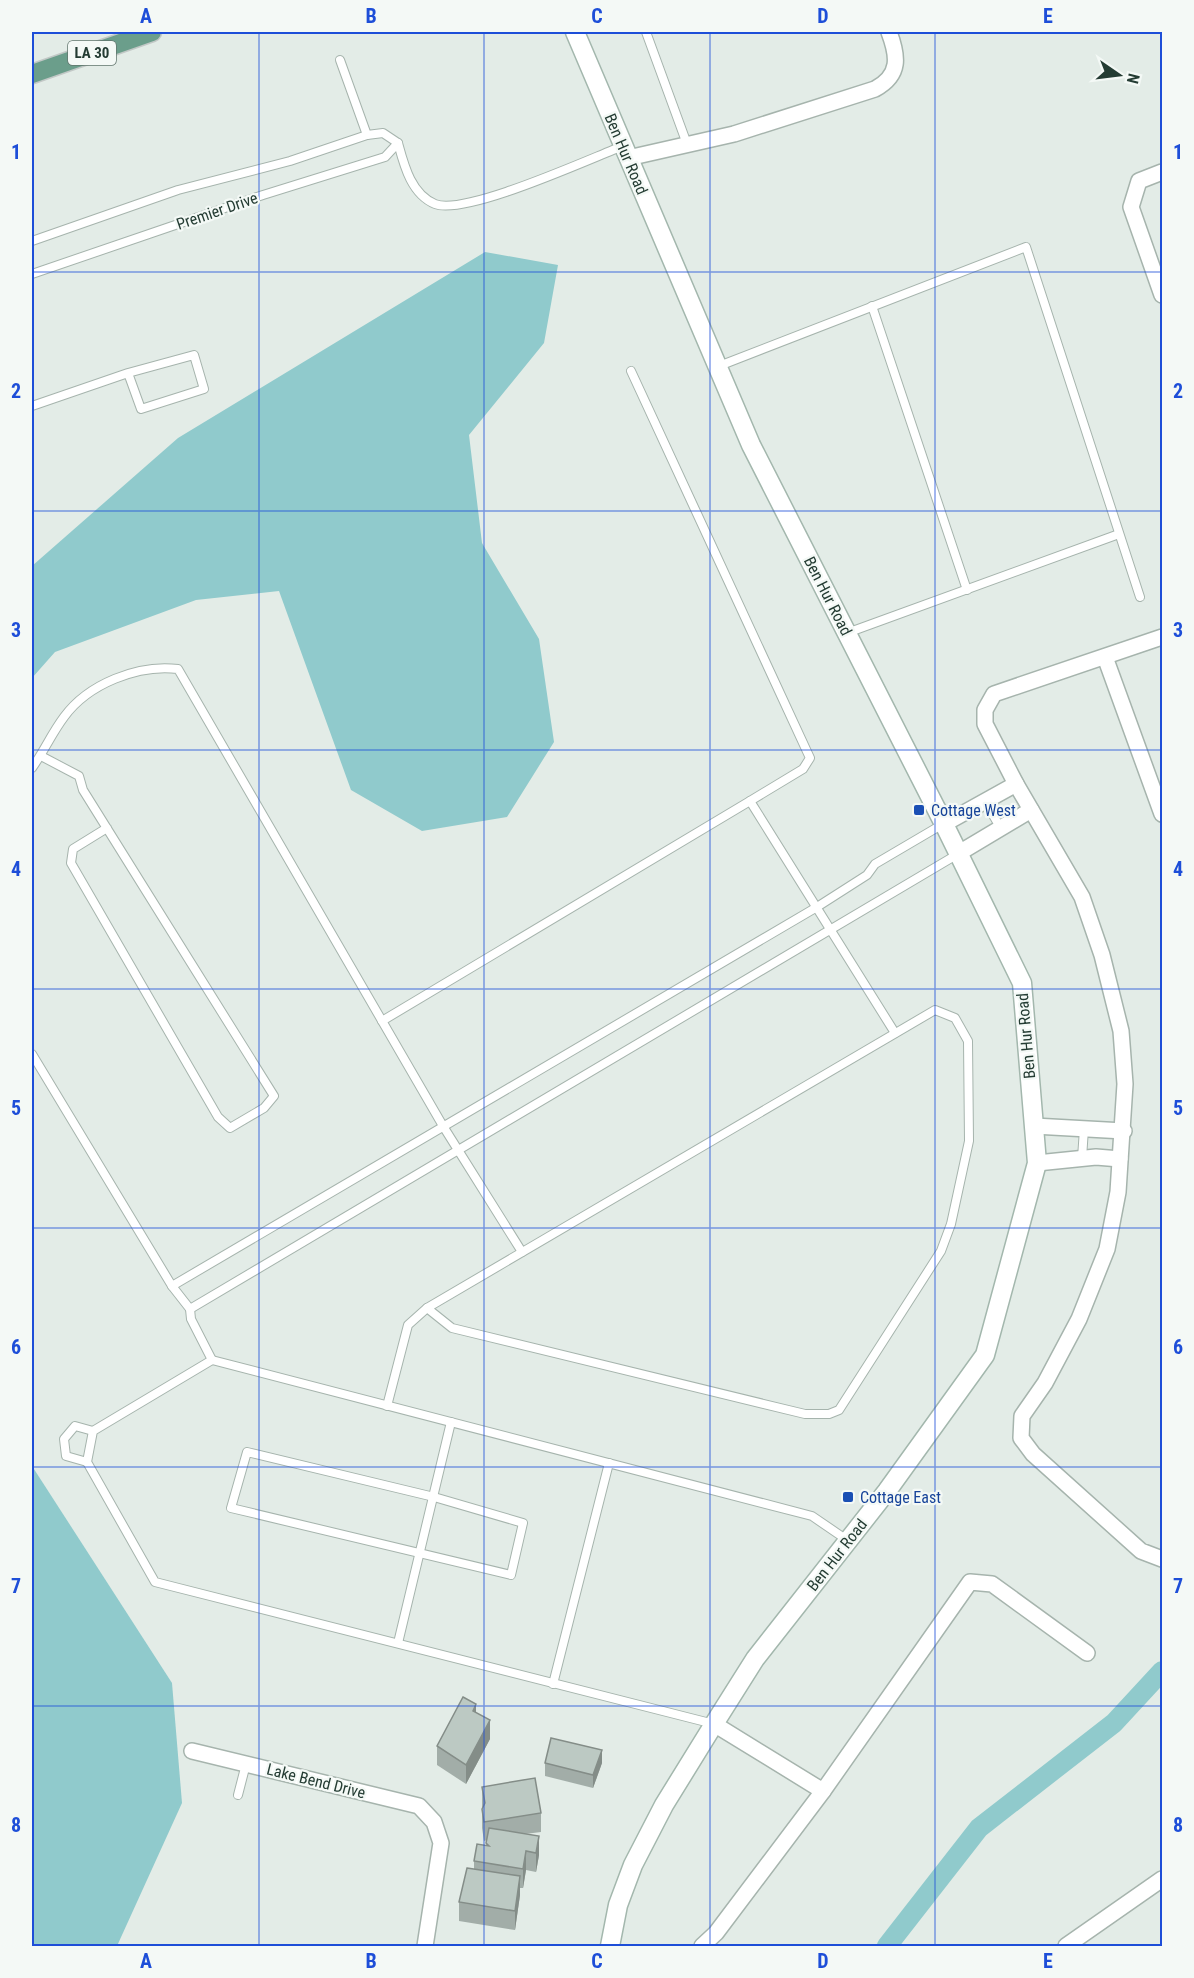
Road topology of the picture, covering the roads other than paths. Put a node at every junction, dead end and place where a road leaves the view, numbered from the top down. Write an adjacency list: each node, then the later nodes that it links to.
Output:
1 (152, 32): 6 (main road, LA 30)
2 (575, 32): 10 (street, Ben Hur Road)
3 (646, 32): 9 (lane)
4 (890, 32): 9 (street)
5 (340, 60): 7 (lane)
6 (32, 74)
7 (367, 135): 8 (lane); 12 (lane, Premier Drive)
8 (398, 143): 10 (lane); 13 (lane, Premier Drive)
9 (687, 144): 10 (street)
10 (626, 152): 16 (street, Ben Hur Road)
11 (1162, 172): 14 (street)
12 (32, 241)
13 (32, 274)
14 (1162, 295)
15 (872, 306): 16 (lane); 20 (lane); 21 (lane)
16 (717, 366): 23 (street, Ben Hur Road)
17 (632, 371): 29 (lane)
18 (128, 373): 18 (lane); 19 (lane)
19 (32, 406)
20 (1119, 534): 21 (lane); 22 (lane)
21 (967, 590): 23 (lane)
22 (1140, 597)
23 (847, 633): 33 (street, Ben Hur Road)
24 (1162, 637): 25 (street)
25 (1105, 657): 28 (street); 32 (street)
26 (40, 756): 27 (lane); 35 (lane); 39 (lane)
27 (32, 768)
28 (1016, 784): 30 (street); 31 (street)
29 (750, 801): 37 (lane); 39 (lane)
30 (986, 802): 33 (street); 34 (lane)
31 (1031, 810): 34 (street); 45 (street)
32 (1162, 814)
33 (944, 824): 36 (street, Ben Hur Road); 37 (lane)
34 (1000, 827): 36 (street)
35 (107, 828): 35 (lane)
36 (959, 853): 38 (lane); 43 (street, Ben Hur Road)
37 (818, 907): 38 (lane); 42 (lane)
38 (830, 930): 40 (lane); 46 (lane)
39 (382, 1020): 42 (lane)
40 (895, 1033): 50 (lane); 52 (lane)
41 (32, 1054): 51 (lane)
42 (443, 1126): 46 (lane); 51 (lane)
43 (1034, 1126): 44 (street); 49 (street, Ben Hur Road)
44 (1084, 1129): 45 (street); 47 (lane)
45 (1124, 1131): 48 (street)
46 (459, 1151): 50 (lane); 53 (lane)
47 (1082, 1158): 48 (street); 49 (street)
48 (1120, 1159): 63 (street)
49 (1037, 1163): 61 (street, Ben Hur Road)
50 (522, 1252): 52 (lane)
51 (172, 1286): 53 (lane)
52 (426, 1308): 55 (lane)
53 (190, 1309): 54 (lane)
54 (212, 1360): 55 (lane); 57 (lane)
55 (387, 1406): 56 (lane)
56 (451, 1422): 59 (lane); 60 (lane)
57 (93, 1431): 58 (lane); 58 (lane)
58 (87, 1462): 64 (lane)
59 (609, 1463): 61 (lane); 66 (lane)
60 (434, 1497): 62 (lane); 62 (lane); 62 (lane)
61 (848, 1541): 67 (street, Ben Hur Road)
62 (420, 1552): 64 (lane)
63 (1162, 1558)
64 (398, 1643): 66 (lane)
65 (1087, 1653): 70 (street)
66 (553, 1684): 67 (lane)
67 (714, 1724): 70 (street); 74 (street, Ben Hur Road)
68 (192, 1751): 69 (street, Lake Bend Drive)
69 (246, 1764): 71 (lane); 73 (street, Lake Bend Drive)
70 (823, 1791): 75 (street)
71 (238, 1795)
72 (1162, 1879): 76 (street)
73 (425, 1947)
74 (610, 1947)
75 (702, 1947)
76 (1066, 1947)

